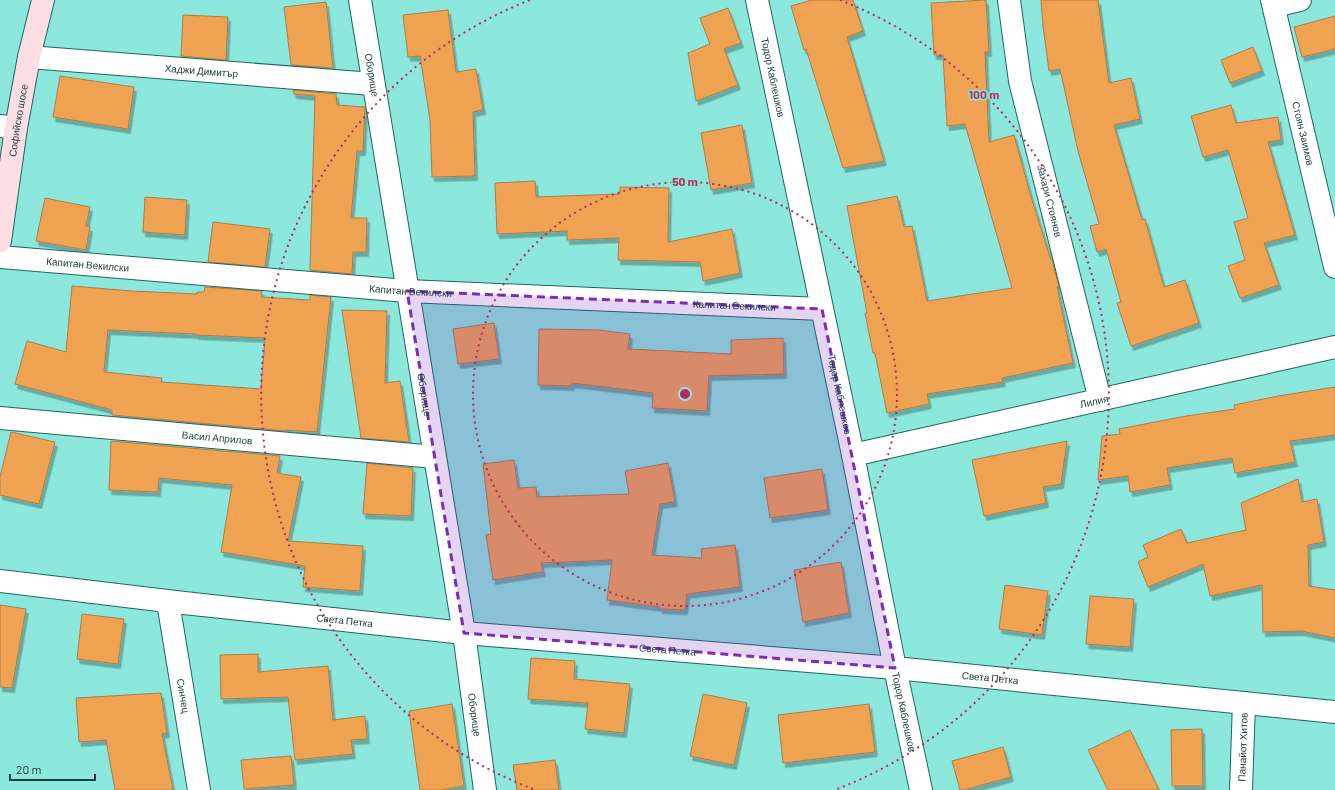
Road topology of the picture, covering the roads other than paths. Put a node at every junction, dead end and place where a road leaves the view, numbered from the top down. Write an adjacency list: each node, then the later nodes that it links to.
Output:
1 (43, 0): 7 (main road, Софийско шосе)
2 (360, 0): 8 (street, Оборище)
3 (757, 0): 14 (street, Тодор Каблешков)
4 (1009, 0): 16 (street, Захари Стоянов)
5 (1300, 0): 6 (street)
6 (1273, 3): 12 (street, Стоян Заимов)
7 (29, 57): 8 (street, Хаджи Димитър); 9 (main road, Софийско шосе)
8 (374, 84): 13 (street, Оборище)
9 (8, 127): 10 (main road, Софийско шосе)
10 (0, 241)
11 (0, 257): 13 (street, Капитан Векилски)
12 (1335, 267)
13 (408, 291): 14 (street, Капитан Векилски); 19 (street, Оборище)
14 (822, 309): 18 (street, Тодор Каблешков)
15 (1335, 347): 16 (street, Лилия)
16 (1100, 400): 18 (street, Лилия)
17 (0, 418): 19 (street, Васил Априлов)
18 (853, 455): 23 (street, Тодор Каблешков)
19 (435, 457): 22 (street, Оборище)
20 (0, 581): 21 (street, Света Петка)
21 (168, 602): 22 (street, Света Петка); 26 (street, Синчец)
22 (464, 633): 23 (street, Света Петка); 27 (street, Оборище)
23 (895, 668): 24 (street, Света Петка); 28 (street, Тодор Каблешков)
24 (1244, 703): 25 (street, Света Петка); 29 (street, Панайот Хитов)
25 (1335, 712)
26 (199, 790)
27 (485, 790)
28 (921, 790)
29 (1241, 790)

